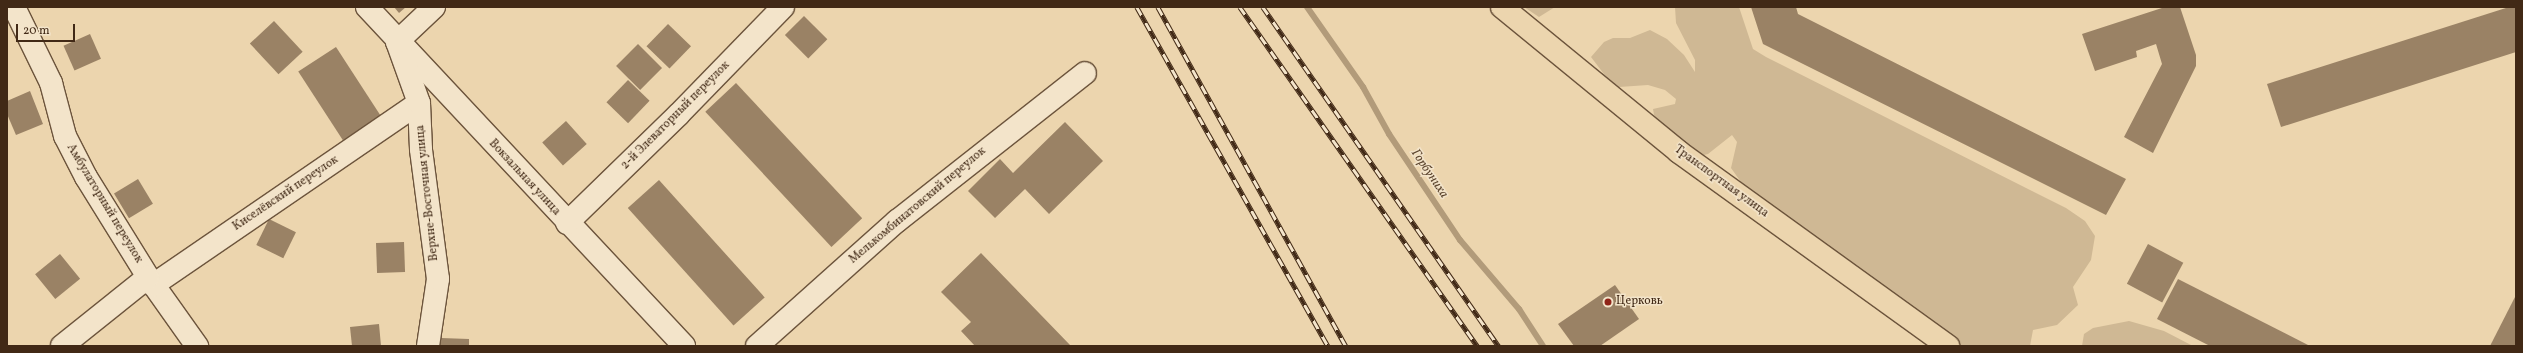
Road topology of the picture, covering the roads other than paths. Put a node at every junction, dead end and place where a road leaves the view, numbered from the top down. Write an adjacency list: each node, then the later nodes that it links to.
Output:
1 (14, 7): 10 (street, Амбулаторный переулок)
2 (367, 7): 6 (street, Вокзальная улица)
3 (434, 7): 6 (street)
4 (783, 7): 9 (street, 2-й Элеваторный переулок)
5 (1502, 7): 16 (main road, Транспортная улица)
6 (397, 42): 8 (street, Верхне-Восточная улица); 9 (street, Вокзальная улица)
7 (1085, 73): 15 (street, Мелькомбинатовский переулок)
8 (419, 103): 10 (street, Киселёвский переулок); 13 (street, Верхне-Восточная улица)
9 (567, 223): 14 (street, Вокзальная улица)
10 (150, 281): 11 (street, Киселёвский переулок); 12 (street, Амбулаторный переулок)
11 (62, 346)
12 (197, 346)
13 (428, 346)
14 (684, 346)
15 (757, 346)
16 (1948, 346)

